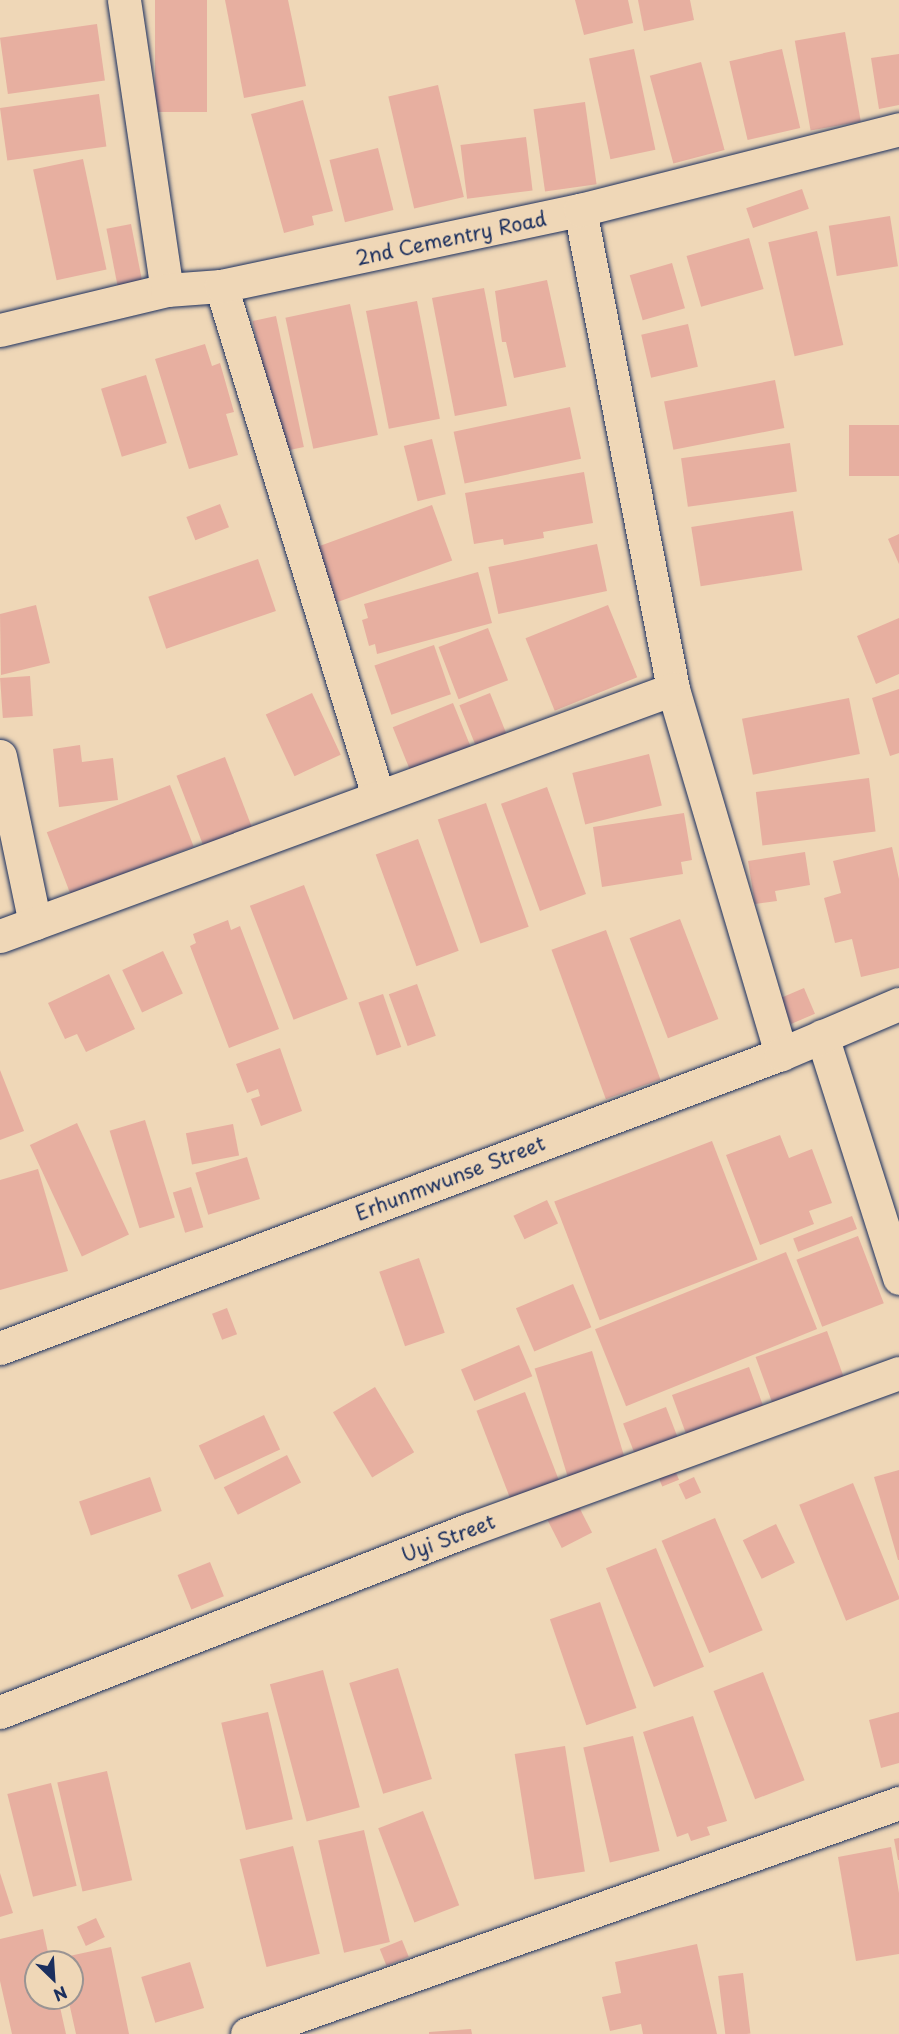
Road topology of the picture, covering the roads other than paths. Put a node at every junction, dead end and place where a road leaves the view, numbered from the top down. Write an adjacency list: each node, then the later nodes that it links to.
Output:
1 (124, 0): 5 (street)
2 (899, 129): 3 (street, 2nd Cementry Road)
3 (580, 210): 4 (street, 2nd Cementry Road); 7 (street)
4 (221, 286): 5 (street, 2nd Cementry Road); 9 (street)
5 (166, 290): 6 (street, 2nd Cementry Road)
6 (0, 330)
7 (673, 689): 9 (street); 14 (street)
8 (0, 756): 10 (street)
9 (378, 796): 10 (street)
10 (35, 923): 11 (street)
11 (0, 936)
12 (899, 1004): 13 (street, Erhunmwunse Street)
13 (822, 1036): 14 (street, Erhunmwunse Street); 15 (street)
14 (781, 1054): 16 (street, Erhunmwunse Street)
15 (899, 1278)
16 (0, 1348)
17 (899, 1374): 18 (street, Uyi Street)
18 (0, 1712)
19 (899, 1803): 20 (street)
20 (247, 2034)

